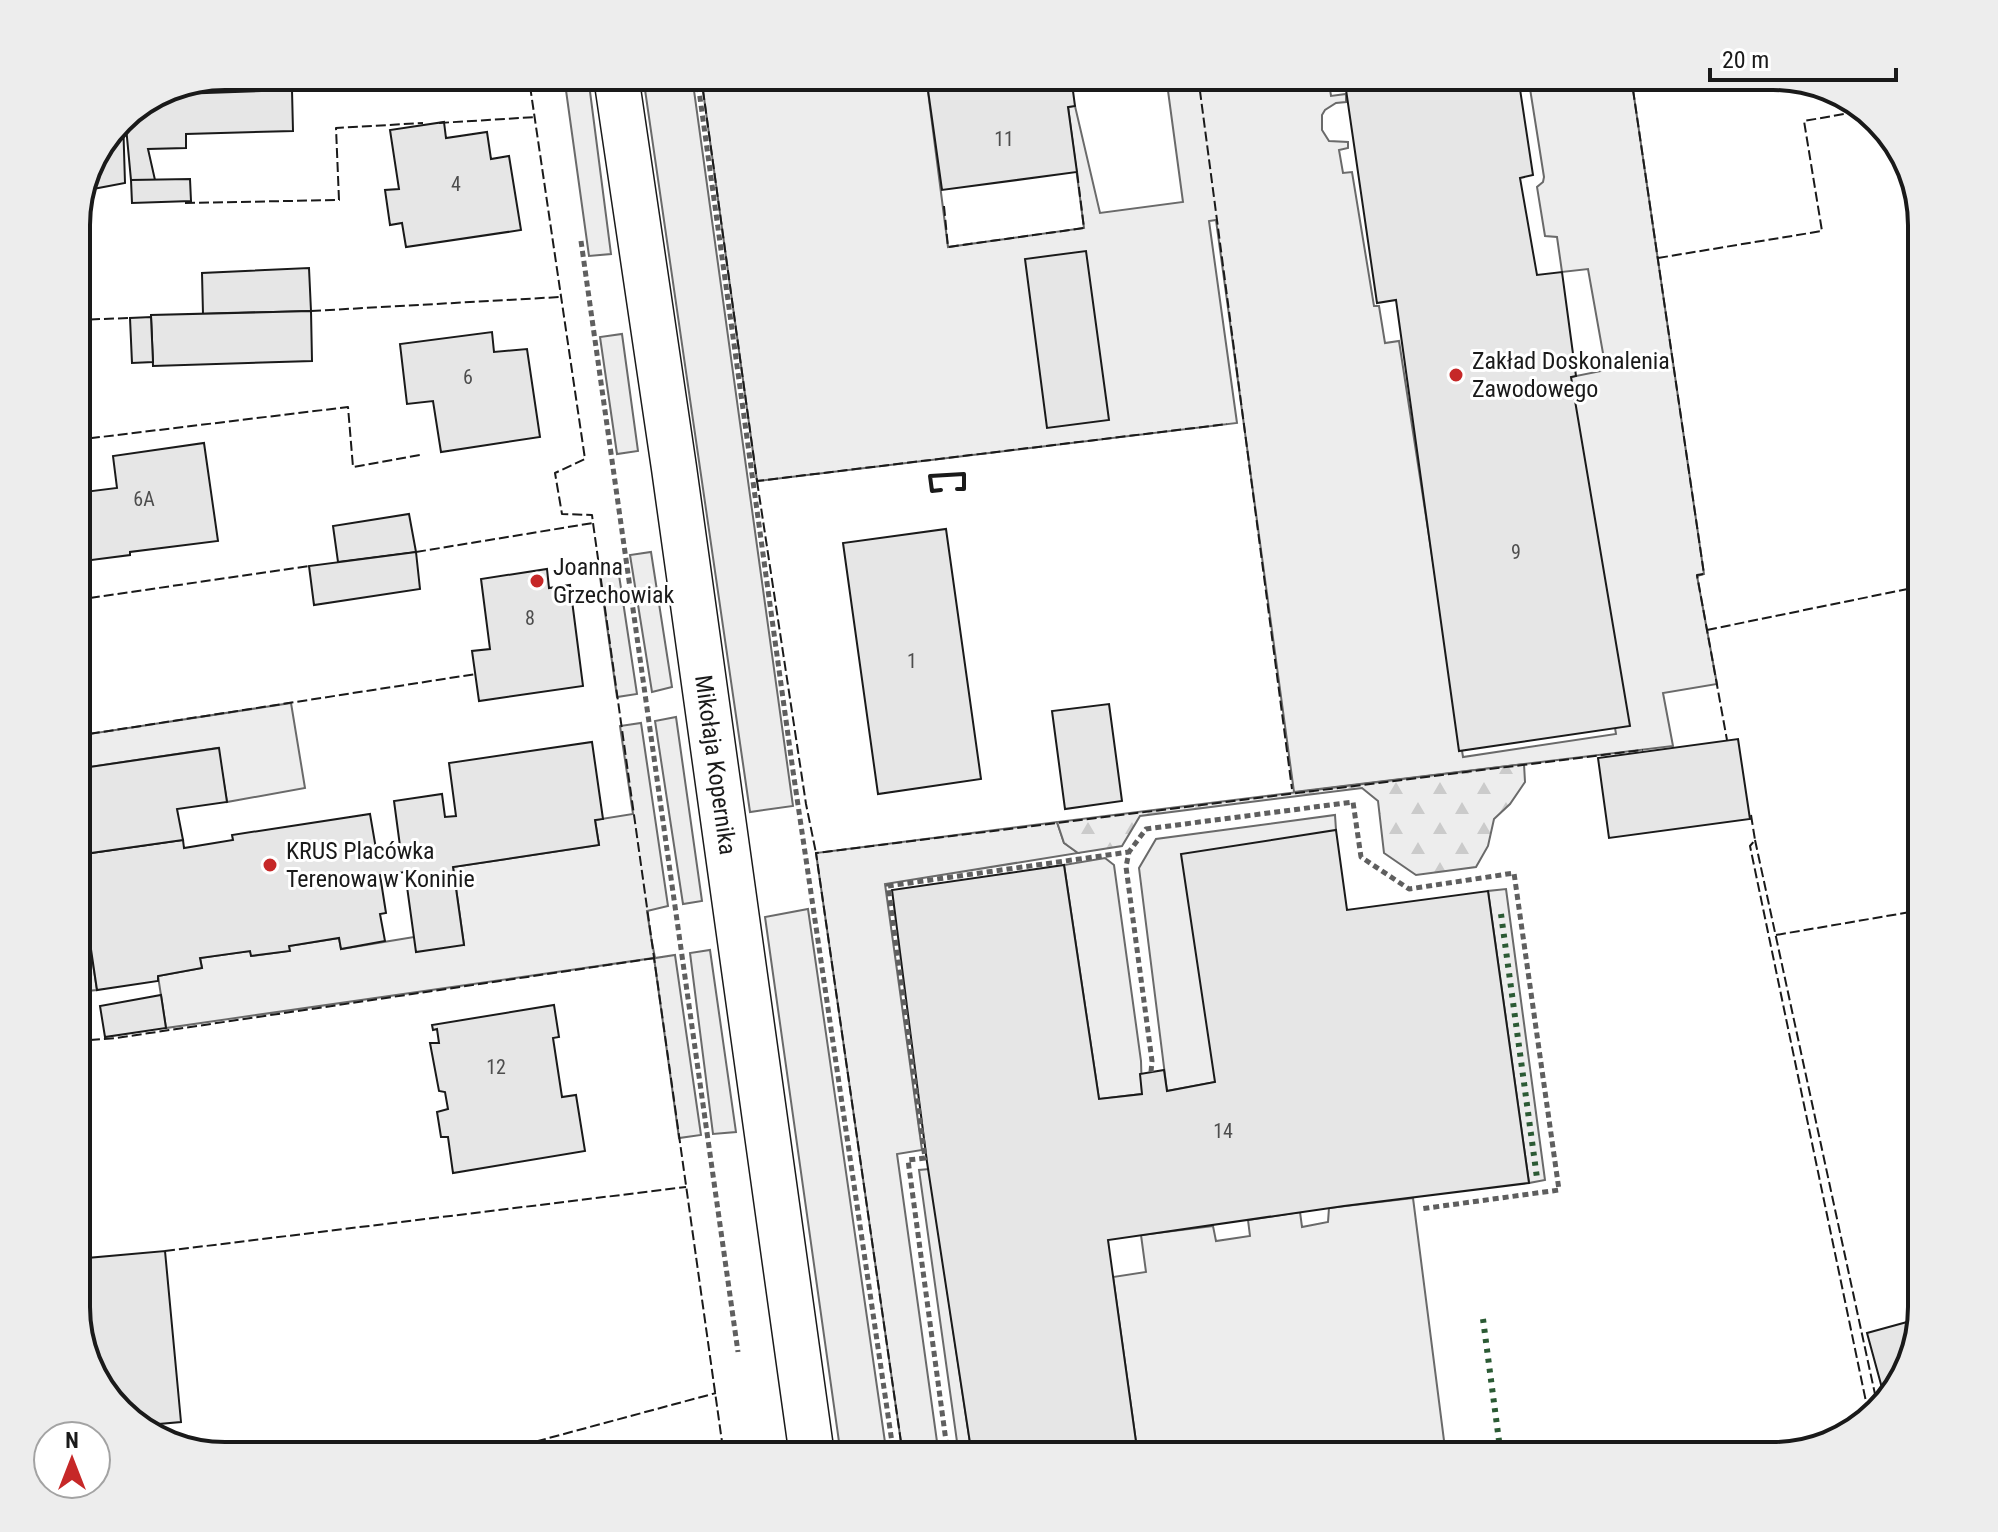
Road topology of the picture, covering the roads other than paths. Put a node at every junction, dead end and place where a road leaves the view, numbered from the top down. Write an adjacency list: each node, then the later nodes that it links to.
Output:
1 (618, 90): 2 (street, Mikołaja Kopernika)
2 (810, 1442)

